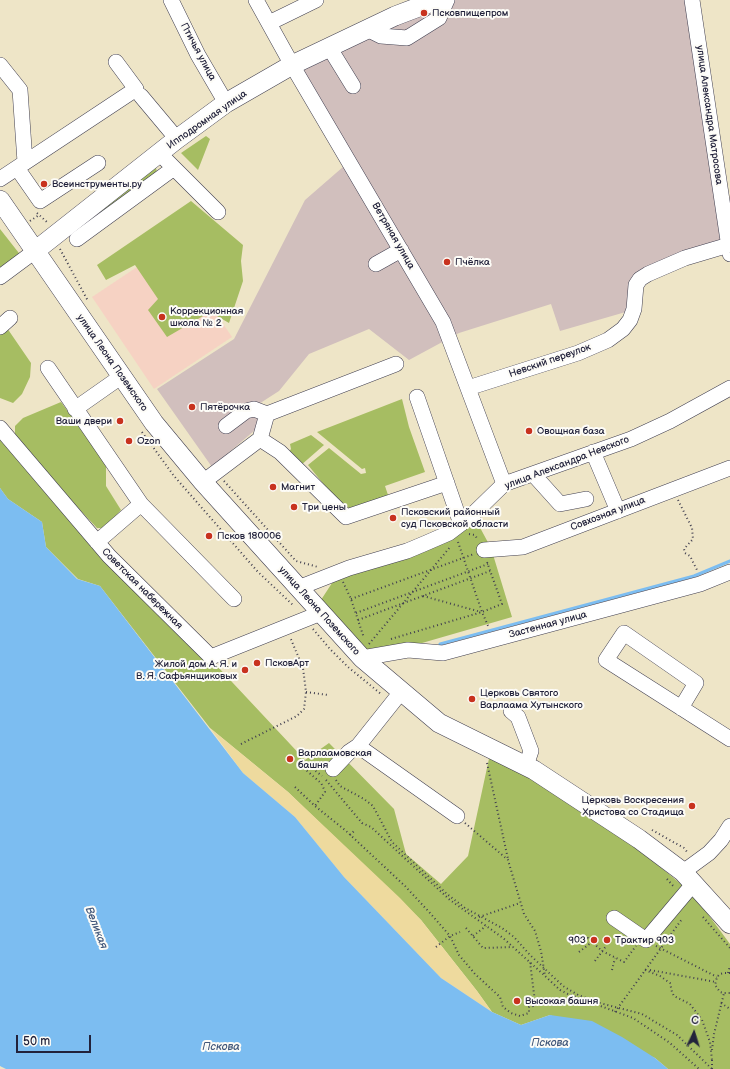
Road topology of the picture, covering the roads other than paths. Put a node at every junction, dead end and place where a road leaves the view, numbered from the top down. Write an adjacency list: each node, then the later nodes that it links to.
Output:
1 (171, 0): 15 (street, Птичья улица)
2 (256, 0): 7 (street, Ветряная улица)
3 (316, 0): 7 (street)
4 (437, 0): 8 (main road, Ипподромная улица)
5 (447, 0): 8 (street)
6 (692, 0): 21 (street, улица Александра Матросова)
7 (269, 23): 12 (street, Ветряная улица)
8 (367, 29): 9 (main road, Ипподромная улица)
9 (329, 48): 12 (main road, Ипподромная улица); 13 (street)
10 (116, 62): 19 (street)
11 (0, 65): 19 (street)
12 (292, 65): 15 (main road, Ипподромная улица); 26 (street, Ветряная улица)
13 (352, 86)
14 (141, 96): 16 (street)
15 (226, 104): 16 (main road, Ипподромная улица)
16 (177, 139): 17 (main road, Ипподромная улица)
17 (159, 153): 20 (street); 28 (main road, Ипподромная улица)
18 (98, 163): 19 (street)
19 (21, 165): 22 (street)
20 (174, 168): 24 (street); 25 (street)
21 (724, 177): 27 (street, улица Александра Матросова)
22 (0, 179)
23 (0, 200): 28 (main road, улица Леона Поземского)
24 (218, 212)
25 (77, 239)
26 (401, 250): 29 (street); 34 (street, Ветряная улица)
27 (729, 250): 34 (street, Невский переулок)
28 (35, 251): 30 (street, Ипподромная улица); 33 (main road, улица Леона Поземского)
29 (376, 264)
30 (0, 278)
31 (396, 364): 38 (street)
32 (48, 368): 37 (street)
33 (122, 376): 37 (street); 45 (main road, улица Леона Поземского)
34 (468, 388): 47 (street, Ветряная улица)
35 (730, 388): 42 (street, улица Александра Невского)
36 (417, 397): 46 (street)
37 (75, 409): 49 (street)
38 (267, 414): 39 (street); 41 (street)
39 (226, 426)
40 (0, 428): 52 (street, Советская набережная)
41 (260, 439): 45 (street); 46 (street)
42 (593, 452): 44 (street, улица Александра Невского); 50 (street)
43 (730, 468): 50 (street, Совхозная улица)
44 (533, 474): 47 (street, улица Александра Невского); 48 (street)
45 (210, 477): 55 (main road, улица Леона Поземского)
46 (447, 483): 51 (street)
47 (504, 484): 51 (street, улица Александра Невского)
48 (586, 499)
49 (141, 504): 52 (street); 56 (street)
50 (618, 511): 53 (street, Совхозная улица)
51 (462, 528): 55 (street, улица Александра Невского)
52 (97, 542): 57 (street, Советская набережная)
53 (486, 557)
54 (730, 572): 58 (street, Застенная улица)
55 (298, 588): 57 (main road, улица Леона Поземского)
56 (234, 599)
57 (321, 613): 58 (main road, улица Леона Поземского)
58 (368, 650): 59 (main road, улица Леона Поземского)
59 (401, 692): 63 (street); 64 (main road, улица Леона Поземского)
60 (681, 708): 60 (street); 62 (street)
61 (511, 711): 64 (street)
62 (730, 739)
63 (358, 746): 65 (street); 66 (street)
64 (526, 766): 69 (main road, улица Леона Поземского)
65 (332, 769)
66 (457, 816)
67 (730, 826): 68 (street)
68 (726, 843): 69 (street)
69 (688, 877): 70 (street); 71 (main road, улица Леона Поземского)
70 (614, 918)
71 (730, 924)

